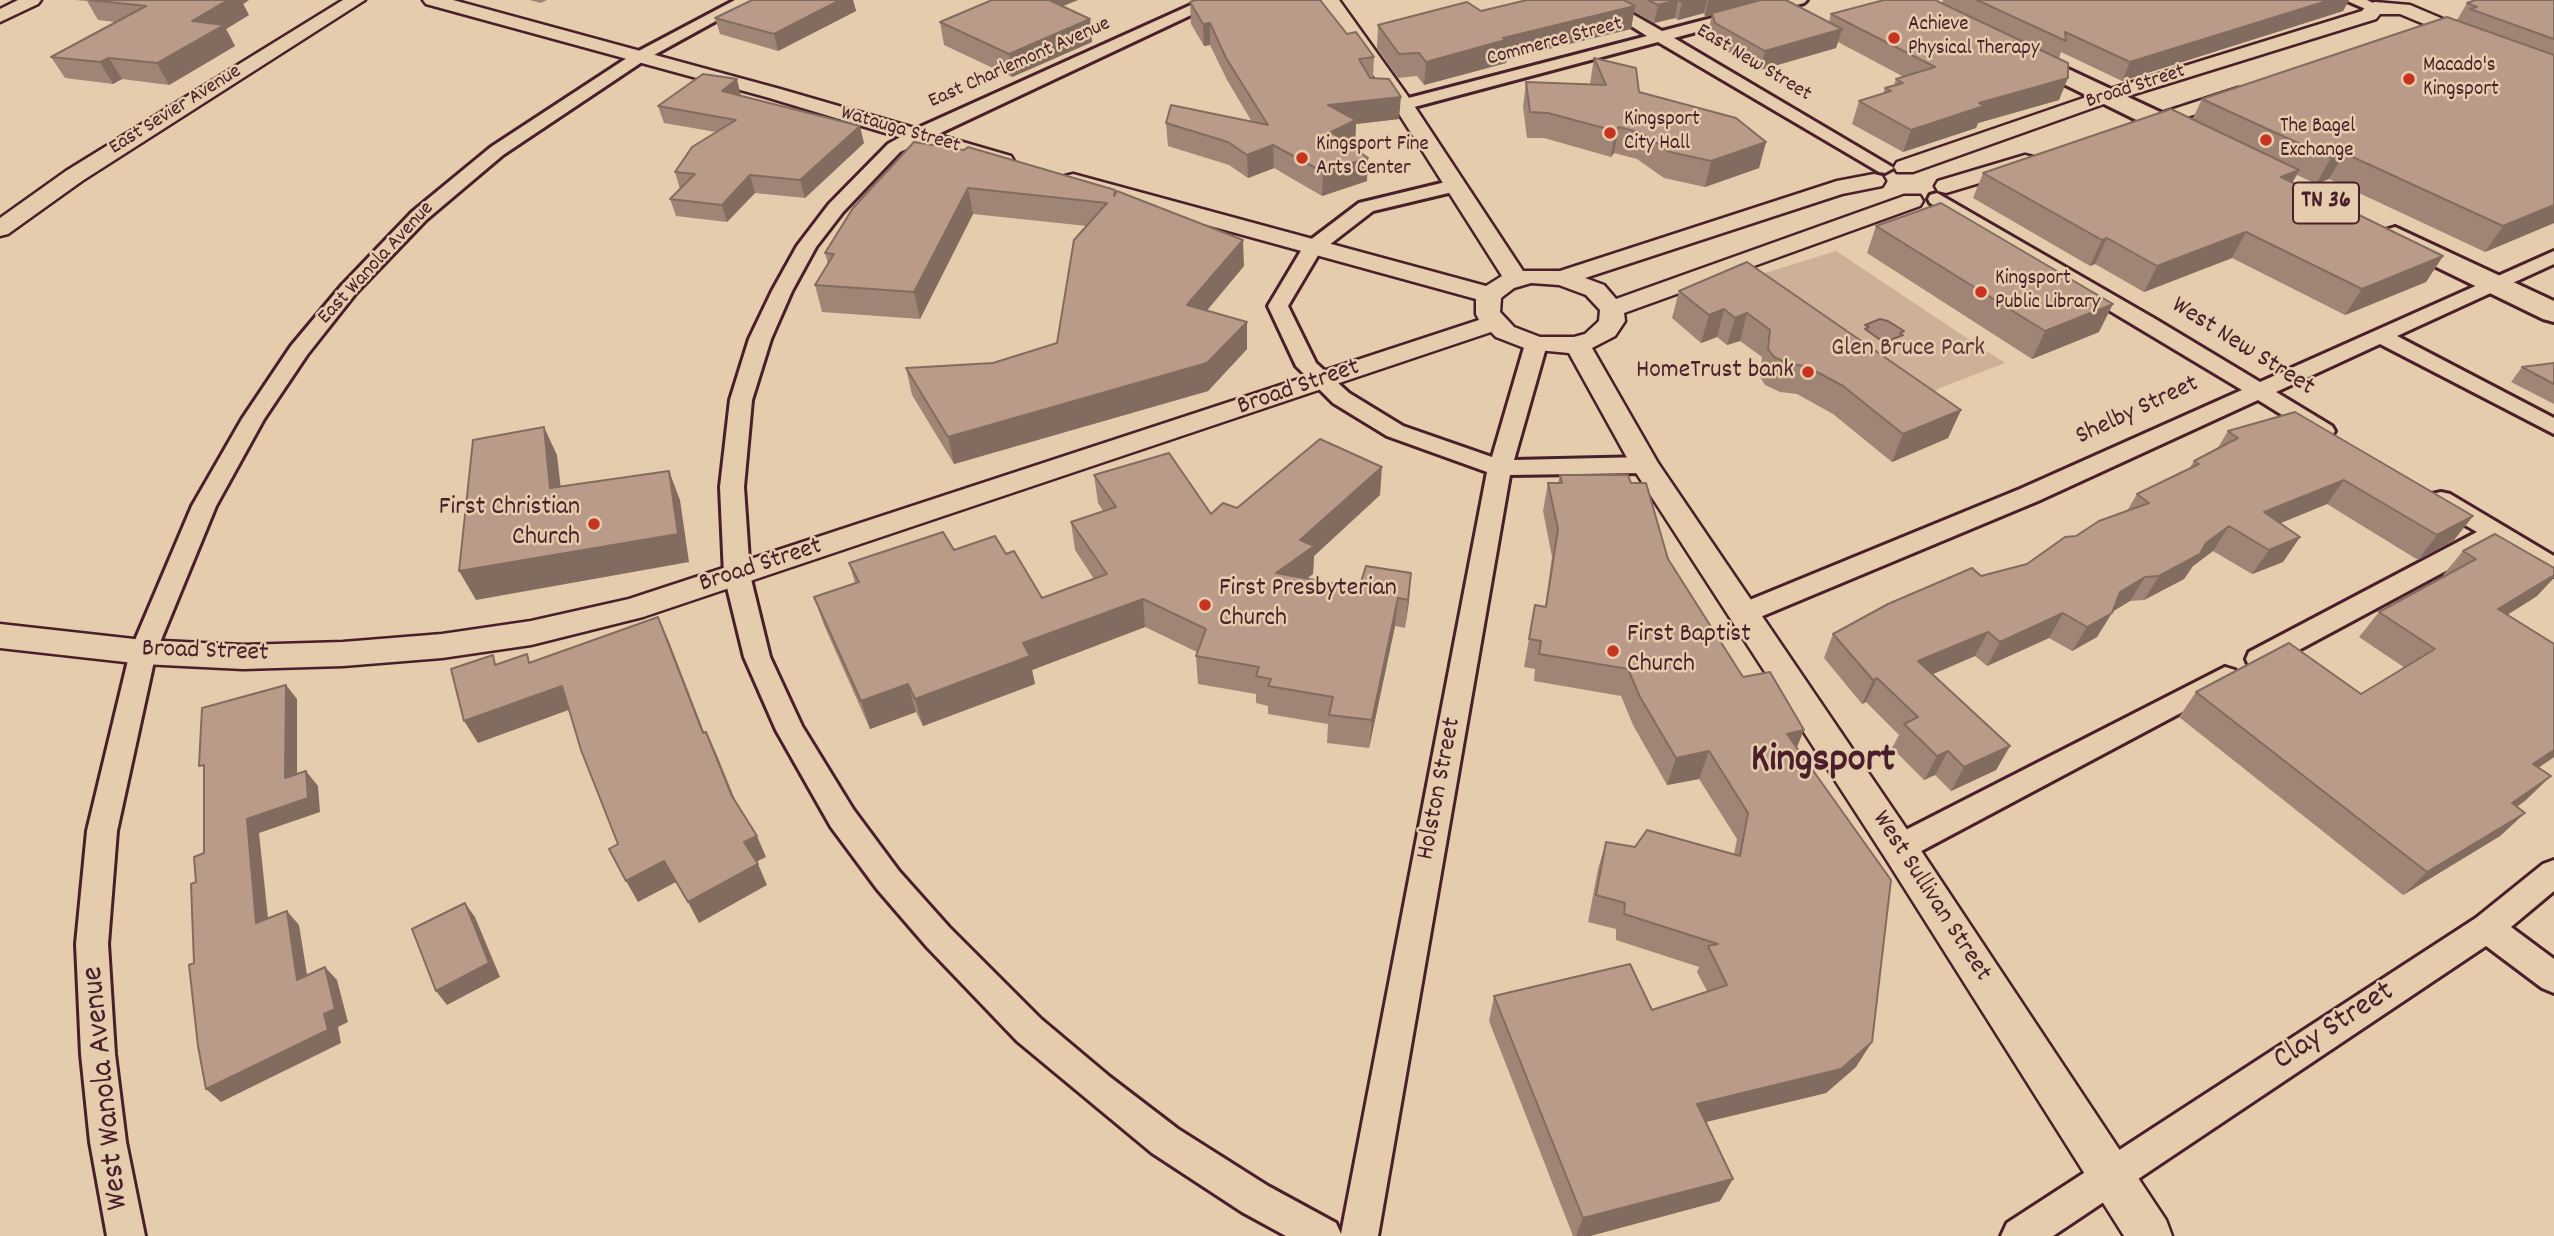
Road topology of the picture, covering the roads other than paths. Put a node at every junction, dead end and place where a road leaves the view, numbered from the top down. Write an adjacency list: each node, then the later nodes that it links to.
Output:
1 (32, 0): 12 (street)
2 (356, 0): 31 (street, East Sevier Avenue)
3 (432, 0): 15 (street, Watauga Street)
4 (746, 0): 15 (street, East Wanola Avenue)
5 (1215, 0): 21 (street, East Charlemont Avenue)
6 (1330, 0): 18 (street)
7 (1597, 0): 13 (street, East New Street)
8 (1799, 0): 13 (street, Commerce Street)
9 (2353, 0): 11 (street)
10 (2412, 0): 11 (street, Broad Street)
11 (2378, 10): 11 (street); 17 (street, Broad Street)
12 (0, 16)
13 (1661, 36): 18 (street, Commerce Street); 25 (street, East New Street)
14 (1999, 44): 17 (main road)
15 (639, 58): 21 (street, Watauga Street); 56 (street, East Wanola Avenue)
16 (2252, 89): 19 (street, Broad Street)
17 (2108, 96): 19 (main road); 25 (street, Broad Street)
18 (1403, 104): 27 (street)
19 (2158, 121): 20 (street, Broad Street); 22 (main road)
20 (2118, 134)
21 (915, 136): 24 (street, Watauga Street); 53 (street, East Charlemont Avenue)
22 (2220, 151)
23 (2051, 154): 28 (street)
24 (1023, 166)
25 (1888, 172): 28 (street); 29 (street); 34 (street, Broad Street)
26 (1049, 174): 32 (street)
27 (1454, 186): 32 (street); 35 (street)
28 (1941, 192): 29 (street); 45 (street, West New Street)
29 (1912, 201): 38 (street)
30 (2368, 223): 36 (main road, TN 36)
31 (0, 229)
32 (1311, 248): 37 (street); 44 (street)
33 (2554, 257): 36 (street, Shelby Street)
34 (1562, 278): 35 (street); 38 (street)
35 (1516, 279): 37 (street)
36 (2495, 284): 39 (main road, TN 36); 41 (street, Shelby Street)
37 (1490, 295): 40 (street)
38 (1612, 309): 43 (street)
39 (2554, 313)
40 (1494, 323): 42 (street); 44 (street, Broad Street)
41 (2381, 336): 45 (street, Shelby Street); 46 (street)
42 (1536, 344): 43 (street); 49 (street, Holston Street)
43 (1577, 345): 48 (street, West Sullivan Street)
44 (1320, 382): 49 (street); 53 (street, Broad Street)
45 (2256, 390): 47 (street, West New Street); 54 (street, Shelby Street)
46 (2554, 427)
47 (2340, 440)
48 (1645, 465): 49 (street); 54 (street, West Sullivan Street)
49 (1500, 468): 64 (street, Holston Street)
50 (2424, 490): 51 (street)
51 (2496, 533): 52 (street); 57 (street)
52 (2554, 567)
53 (737, 575): 56 (street, Broad Street); 63 (street, East Charlemont Avenue)
54 (1744, 613): 57 (street, West Sullivan Street)
55 (0, 636): 56 (street, Broad Street)
56 (143, 652): 62 (street, West Wanola Avenue)
57 (1899, 848): 61 (street, West Sullivan Street)
58 (2554, 873): 59 (street, Clay Street)
59 (2487, 928): 60 (street); 61 (street, Clay Street)
60 (2554, 978)
61 (2110, 1174): 65 (street); 66 (street, West Sullivan Street)
62 (126, 1236)
63 (1323, 1236)
64 (1359, 1236)
65 (2020, 1236)
66 (2150, 1236)

